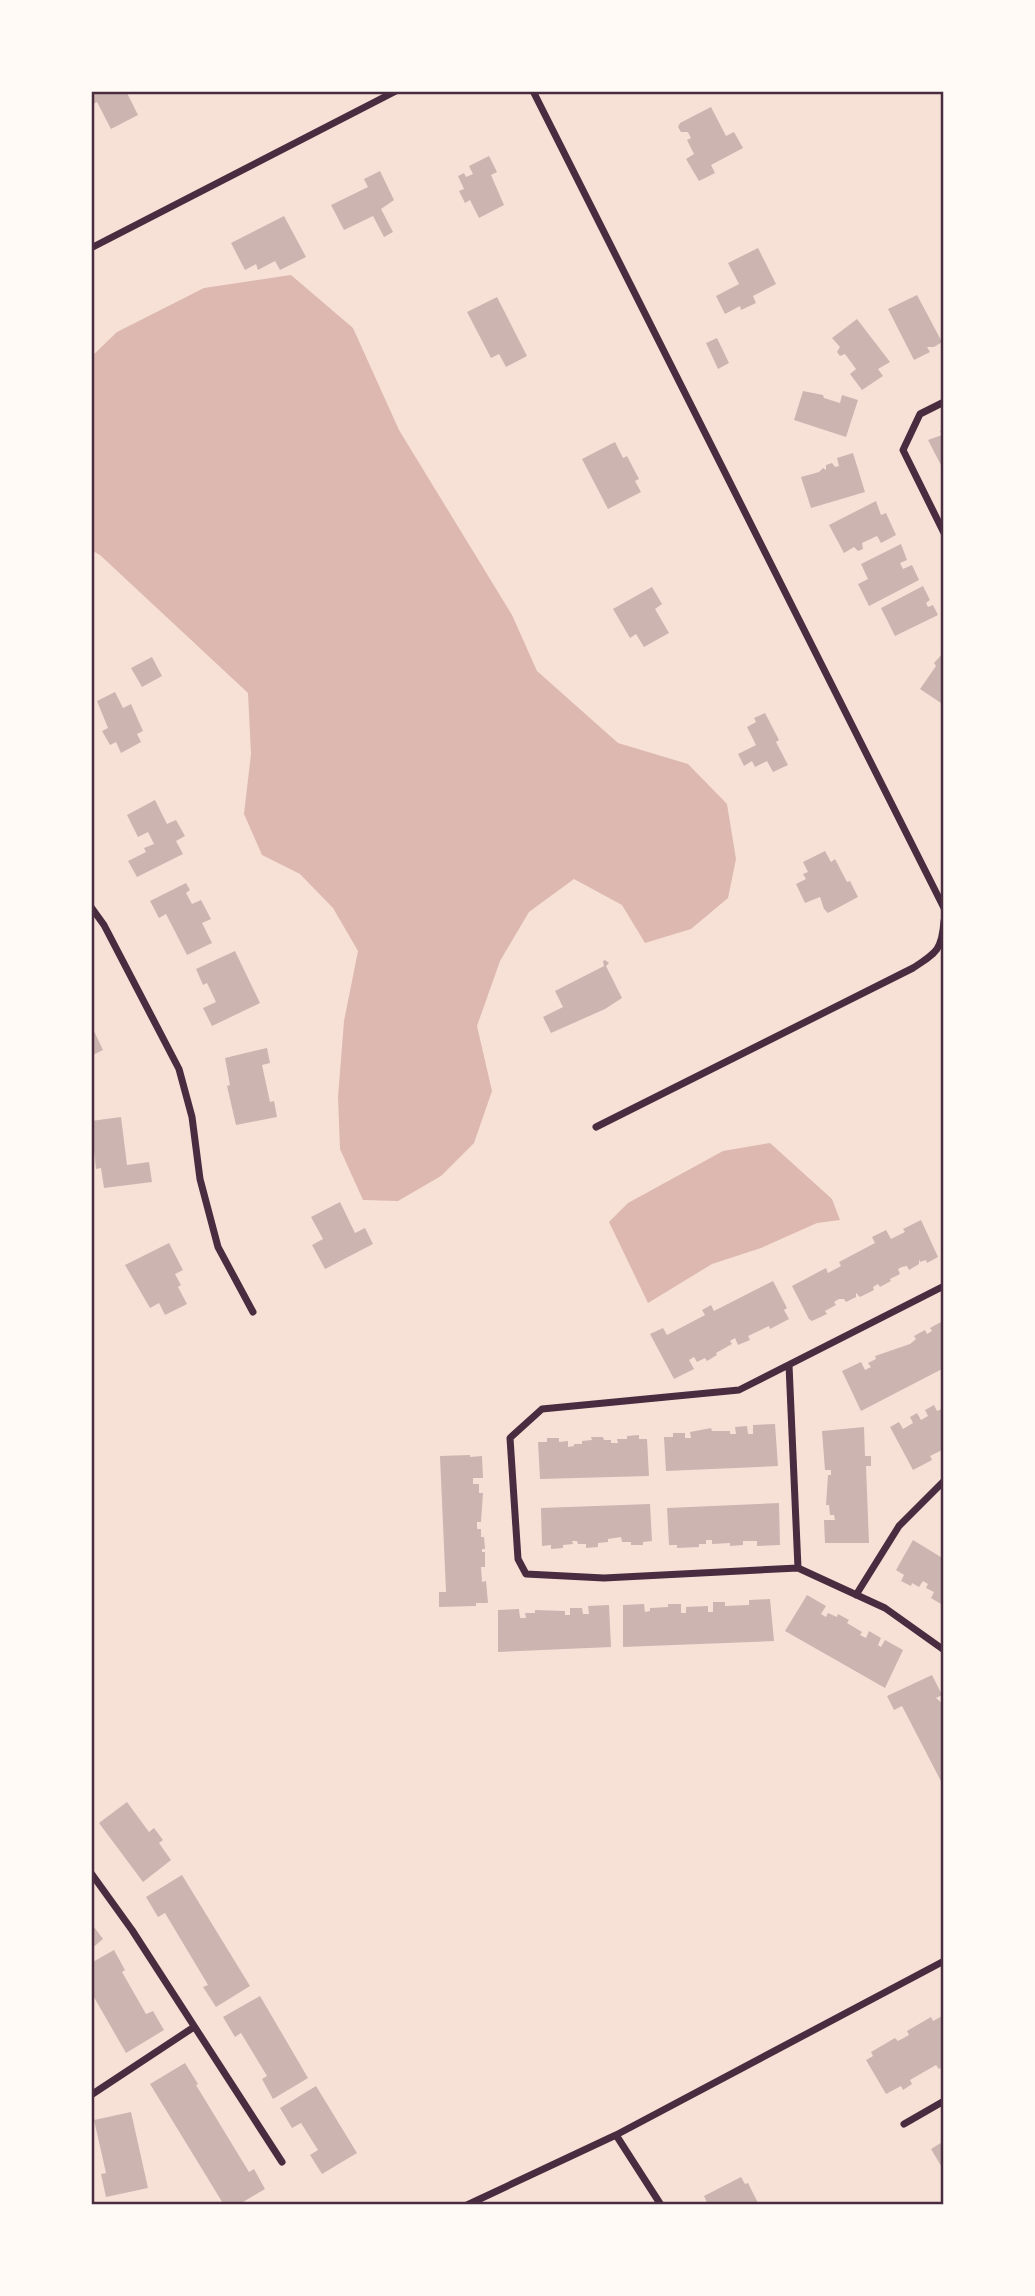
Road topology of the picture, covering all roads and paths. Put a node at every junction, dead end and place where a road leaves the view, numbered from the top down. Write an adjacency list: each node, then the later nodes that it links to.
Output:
1 (396, 91): 3 (street)
2 (533, 91): 7 (street)
3 (91, 248)
4 (944, 402): 5 (street)
5 (944, 533)
6 (91, 907): 11 (street)
7 (944, 908)
8 (944, 921): 9 (street)
9 (596, 1126)
10 (944, 1286): 12 (street)
11 (253, 1312)
12 (789, 1365): 14 (street); 14 (street)
13 (944, 1480): 15 (street)
14 (798, 1567): 15 (street)
15 (856, 1595): 16 (street)
16 (944, 1650)
17 (91, 1873): 19 (street)
18 (944, 1961): 23 (street)
19 (194, 2027): 20 (street); 24 (street)
20 (91, 2095)
21 (944, 2101): 22 (street)
22 (904, 2124)
23 (616, 2135): 25 (street); 26 (street)
24 (282, 2162)
25 (467, 2205)
26 (661, 2205)

